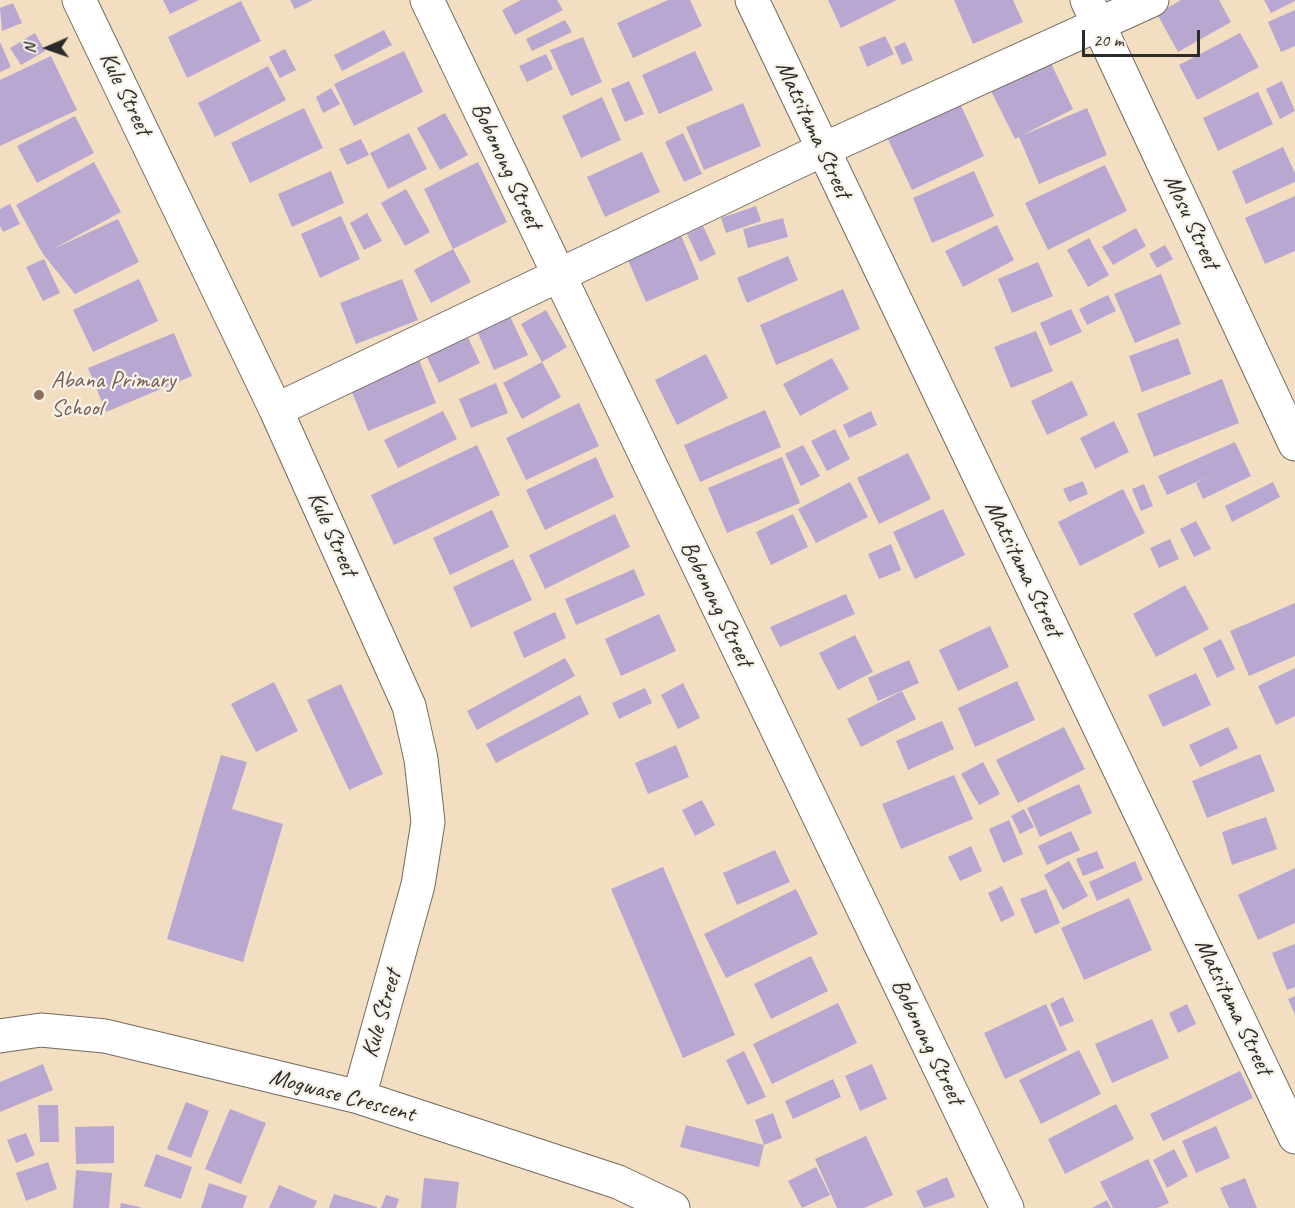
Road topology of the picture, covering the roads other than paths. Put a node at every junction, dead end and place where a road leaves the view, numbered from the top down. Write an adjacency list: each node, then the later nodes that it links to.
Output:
1 (79, 0): 8 (street, Kule Street)
2 (427, 0): 7 (street, Bobonong Street)
3 (752, 0): 6 (street, Matsitama Street)
4 (1152, 0): 5 (street)
5 (1093, 13): 6 (street); 9 (street, Mosu Street)
6 (822, 150): 7 (street); 12 (street, Matsitama Street)
7 (558, 277): 8 (street); 14 (street, Bobonong Street)
8 (276, 410): 11 (street, Kule Street)
9 (1295, 444)
10 (0, 1036): 11 (street, Mogwase Crescent)
11 (359, 1097): 13 (street, Mogwase Crescent)
12 (1295, 1137)
13 (673, 1208)
14 (1008, 1208)

